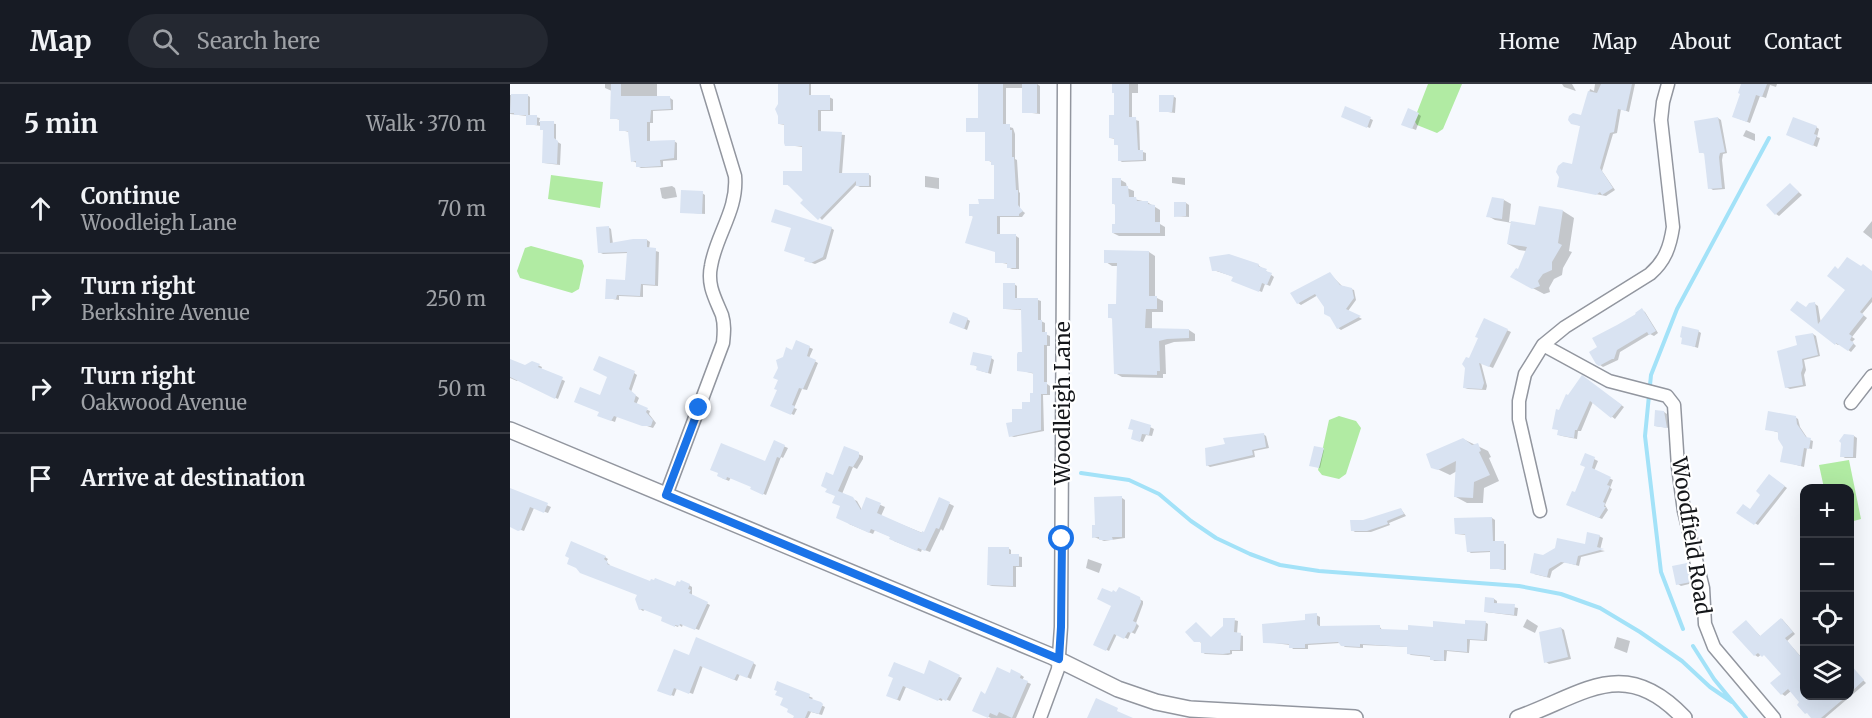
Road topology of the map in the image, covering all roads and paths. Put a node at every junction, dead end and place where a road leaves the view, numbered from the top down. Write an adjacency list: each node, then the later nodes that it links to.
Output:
1 (707, 84): 8 (street)
2 (1064, 84): 10 (street, Woodleigh Lane)
3 (1668, 84): 4 (street)
4 (1543, 345): 9 (street); 15 (street, Woodfield Road)
5 (1872, 376): 6 (street)
6 (1851, 404)
7 (510, 430): 8 (street)
8 (666, 495): 10 (street)
9 (1540, 511)
10 (1059, 659): 11 (street, Woodleigh Lane); 12 (street)
11 (1040, 718)
12 (1354, 718)
13 (1518, 718): 14 (street)
14 (1684, 718)
15 (1774, 718)

